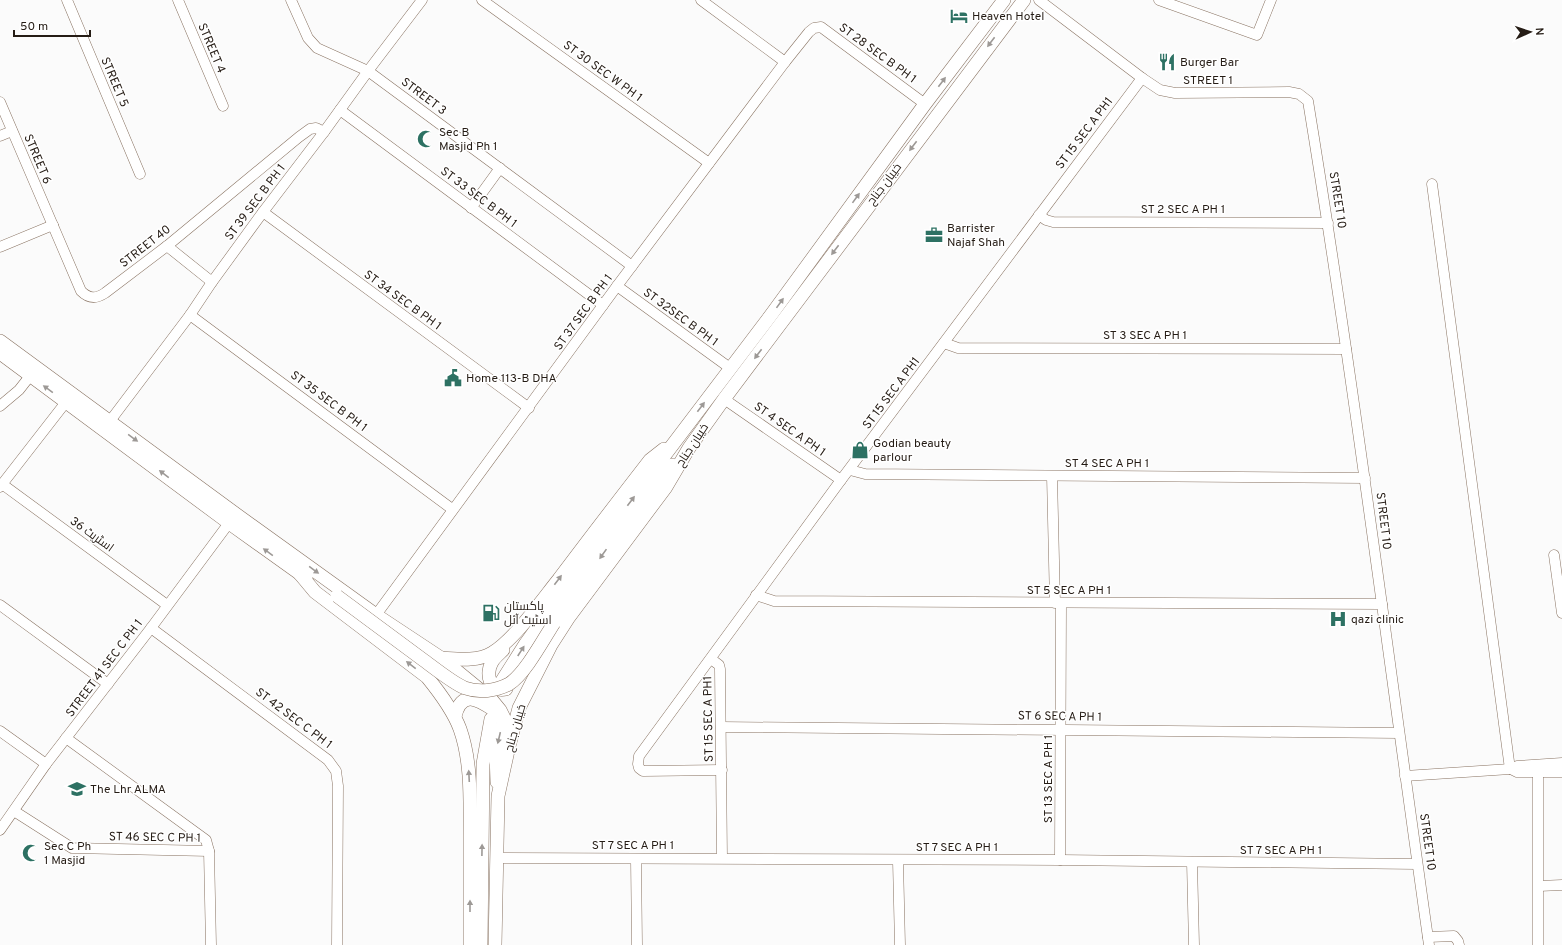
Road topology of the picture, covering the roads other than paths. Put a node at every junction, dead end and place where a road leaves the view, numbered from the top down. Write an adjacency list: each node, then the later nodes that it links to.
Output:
1 (66, 0): 26 (street, STREET 5)
2 (178, 0): 19 (street, STREET 4)
3 (291, 0): 14 (street, STREET 3)
4 (422, 0): 14 (street, ST 39 SEC B PH 1)
5 (482, 0): 24 (street, ST 30 SEC W PH 1)
6 (701, 0): 13 (street)
7 (1004, 0): 18 (main road, خیبان جناح, one-way to 7)
8 (1024, 0): 46 (main road, خیبان جناح, one-way to 46)
9 (1041, 0): 15 (street, STREET 1)
10 (1159, 0): 11 (street)
11 (1272, 0)
12 (814, 28): 13 (street, ST 37 SEC B PH 1); 18 (street, ST 28 SEC B PH 1)
13 (785, 62): 24 (street, ST 37 SEC B PH 1)
14 (368, 71): 20 (street, ST 39 SEC B PH 1); 25 (street, STREET 3)
15 (1142, 78): 16 (street, STREET 1); 30 (street, ST 15 SEC A PH1)
16 (1308, 101): 31 (street, STREET 10)
17 (0, 102): 21 (street, STREET 6)
18 (925, 104): 44 (main road, خیبان جناح, one-way to 18)
19 (223, 106)
20 (340, 110): 22 (street, ST 39 SEC B PH 1); 28 (street, ST 33 SEC B PH 1)
21 (12, 131): 23 (street); 32 (street, STREET 6)
22 (324, 132): 29 (street, ST 39 SEC B PH 1); 33 (street, STREET 40)
23 (0, 136)
24 (709, 163): 35 (street, ST 37 SEC B PH 1)
25 (500, 168): 28 (street); 35 (street, STREET 3)
26 (140, 174)
27 (1432, 184): 86 (street)
28 (471, 208): 38 (street, ST 33 SEC B PH 1)
29 (263, 212): 36 (street, ST 39 SEC B PH 1); 49 (street, ST 34 SEC B PH 1)
30 (1039, 215): 31 (street, ST 2 SEC A PH 1); 41 (street, ST 15 SEC A PH1)
31 (1328, 223): 42 (street, STREET 10)
32 (53, 225): 33 (street, STREET 40); 34 (street)
33 (167, 246): 36 (street)
34 (0, 247)
35 (632, 266): 37 (street, ST 37 SEC B PH 1)
36 (212, 282): 39 (street, ST 39 SEC B PH 1)
37 (617, 286): 38 (street, ST 37 SEC B PH 1); 44 (street, ST 32SEC B PH 1)
38 (603, 305): 49 (street, ST 37 SEC B PH 1)
39 (190, 315): 50 (street, ST 39 SEC B PH 1); 58 (street, ST 35 SEC B PH 1)
40 (0, 341): 50 (main road)
41 (944, 343): 42 (street, ST 3 SEC A PH 1); 53 (street, ST 15 SEC A PH1)
42 (1346, 349): 55 (street, STREET 10)
43 (0, 353): 45 (main road)
44 (730, 368): 51 (main road, خیبان جناح, one-way to 44)
45 (30, 376): 47 (main road, one-way to 45); 48 (street)
46 (724, 399): 52 (main road, خیبان جناح); 56 (street, ST 4 SEC A PH 1)
47 (66, 402): 57 (street); 59 (main road, one-way to 47)
48 (0, 406)
49 (529, 408): 58 (street, ST 37 SEC B PH 1)
50 (110, 421): 68 (main road, one-way to 68)
51 (678, 438): 70 (main road, one-way to 51); 75 (main road, خیبان جناح, one-way to 51)
52 (689, 448): 61 (main road, one-way to 61, bridge); 71 (main road, خیبان جناح)
53 (850, 470): 54 (street, ST 4 SEC A PH 1); 56 (street, ST 15 SEC A PH1)
54 (1052, 476): 55 (street, ST 4 SEC A PH 1); 63 (street, ST 13 SEC A PH 1)
55 (1365, 478): 64 (street, STREET 10)
56 (841, 480): 62 (street, ST 15 SEC A PH1)
57 (1, 486): 66 (street, اسٹریٹ 36)
58 (452, 509): 68 (street, ST 37 SEC B PH 1)
59 (228, 523): 61 (main road, one-way to 59); 66 (street, STREET 41 SEC C PH 1)
60 (1554, 555): 67 (street)
61 (300, 574): 77 (main road, one-way to 61)
62 (756, 595): 63 (street, ST 5 SEC A PH 1); 73 (street, ST 15 SEC A PH1)
63 (1058, 603): 64 (street, ST 5 SEC A PH 1); 80 (street, ST 13 SEC A PH 1)
64 (1382, 604): 82 (street, STREET 10)
65 (0, 605): 74 (street)
66 (167, 605): 69 (street, STREET 41 SEC C PH 1)
67 (1562, 613)
68 (376, 615): 72 (main road)
69 (151, 628): 74 (street, STREET 41 SEC C PH 1); 106 (street, ST 42 SEC C PH 1)
70 (509, 639): 71 (main road); 72 (main road)
71 (551, 645): 91 (main road, خیبان جناح)
72 (441, 658): 76 (main road)
73 (711, 659): 79 (street, ST 15 SEC A PH1); 87 (street)
74 (108, 684): 83 (street, STREET 41 SEC C PH 1)
75 (500, 684)
76 (500, 710): 77 (main road); 91 (main road, one-way to 91)
77 (455, 716): 107 (main road, one-way to 77)
78 (490, 719): 108 (main road, خیبان جناح, one-way to 78)
79 (721, 727): 80 (street, ST 6 SEC A PH 1); 87 (street, ST 15 SEC A PH1)
80 (1061, 729): 82 (street, ST 6 SEC A PH 1); 99 (street, ST 13 SEC A PH 1)
81 (0, 731): 84 (street)
82 (1399, 733): 90 (street, STREET 10)
83 (66, 738): 84 (street, STREET 41 SEC C PH 1); 94 (street)
84 (46, 764): 92 (street, STREET 41 SEC C PH 1)
85 (1562, 764): 86 (street)
86 (1510, 769): 88 (street); 90 (street)
87 (722, 770): 96 (street, ST 15 SEC A PH1)
88 (1538, 772): 89 (street); 103 (street)
89 (1562, 772)
90 (1405, 776): 101 (street, STREET 10)
91 (498, 796): 95 (main road, خیبان جناح)
92 (14, 812): 93 (street, STREET 41 SEC C PH 1); 94 (street, ST 46 SEC C PH 1)
93 (0, 830)
94 (209, 851): 105 (street)
95 (497, 858): 97 (street, ST 7 SEC A PH 1); 109 (main road, خیبان جناح)
96 (722, 858): 97 (street, ST 7 SEC A PH 1); 98 (street, ST 7 SEC A PH 1)
97 (636, 859): 110 (street)
98 (898, 860): 99 (street, ST 7 SEC A PH 1); 111 (street)
99 (1060, 860): 100 (street, ST 7 SEC A PH 1)
100 (1192, 862): 101 (street, ST 7 SEC A PH 1); 112 (street)
101 (1418, 864): 104 (street, STREET 10)
102 (1562, 885): 103 (street)
103 (1539, 886): 114 (street)
104 (1429, 941): 113 (street)
105 (211, 945)
106 (337, 945)
107 (470, 945)
108 (481, 945)
109 (495, 945)
110 (637, 945)
111 (900, 945)
112 (1194, 945)
113 (1459, 945)
114 (1538, 945)

